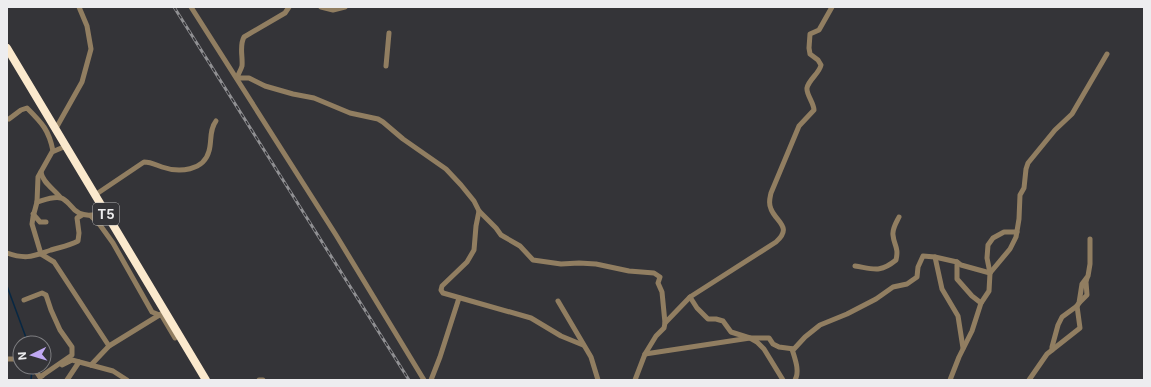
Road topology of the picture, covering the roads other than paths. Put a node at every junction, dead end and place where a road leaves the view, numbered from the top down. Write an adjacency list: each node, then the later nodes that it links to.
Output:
1 (79, 7): 14 (street)
2 (191, 7): 11 (street)
3 (289, 7): 11 (street)
4 (321, 7): 5 (street)
5 (345, 7)
6 (832, 7): 36 (street)
7 (389, 33): 10 (street)
8 (7, 48): 14 (highway, T5)
9 (1107, 54): 28 (street)
10 (386, 66)
11 (237, 78): 22 (street); 61 (street)
12 (9, 119): 16 (street)
13 (216, 121): 18 (street)
14 (55, 130): 15 (highway, T5)
15 (66, 146): 16 (street); 18 (highway, T5)
16 (53, 151): 17 (street)
17 (41, 171): 19 (street); 20 (street)
18 (95, 195): 21 (highway, T5)
19 (60, 197): 20 (street); 24 (street)
20 (37, 202): 23 (street)
21 (105, 211): 25 (street); 42 (highway, T5)
22 (479, 211): 37 (street); 43 (street)
23 (33, 214): 27 (street); 31 (street)
24 (82, 215): 25 (street); 31 (street)
25 (91, 216): 42 (street)
26 (899, 217): 34 (street)
27 (46, 222)
28 (1017, 232): 35 (street); 35 (street)
29 (1090, 239): 41 (street)
30 (7, 253): 31 (street)
31 (41, 254): 47 (street)
32 (935, 257): 33 (street); 48 (street); 49 (street)
33 (957, 262): 35 (street); 40 (street)
34 (855, 266)
35 (990, 273): 40 (street)
36 (690, 297): 43 (street); 45 (street)
37 (459, 298): 46 (street); 62 (street)
38 (24, 300): 54 (street)
39 (558, 301): 46 (street)
40 (981, 303): 49 (street)
41 (1078, 305): 50 (street); 50 (street)
42 (162, 314): 44 (street); 47 (street); 58 (highway, T5)
43 (666, 323): 51 (street)
44 (175, 338)
45 (750, 338): 48 (street); 51 (street); 65 (street)
46 (583, 345): 63 (street)
47 (109, 346): 53 (street)
48 (792, 349): 66 (street)
49 (963, 349): 67 (street)
50 (1052, 350): 68 (street)
51 (645, 354): 64 (street)
52 (79, 362): 53 (street); 54 (street); 56 (street)
53 (91, 365): 55 (street)
54 (40, 377)
55 (122, 378): 57 (street)
56 (67, 380)
57 (127, 380)
58 (206, 380)
59 (259, 380): 60 (street)
60 (263, 380)
61 (424, 380)
62 (431, 380)
63 (598, 380)
64 (635, 380)
65 (783, 380)
66 (795, 380)
67 (950, 380)
68 (1029, 380)

